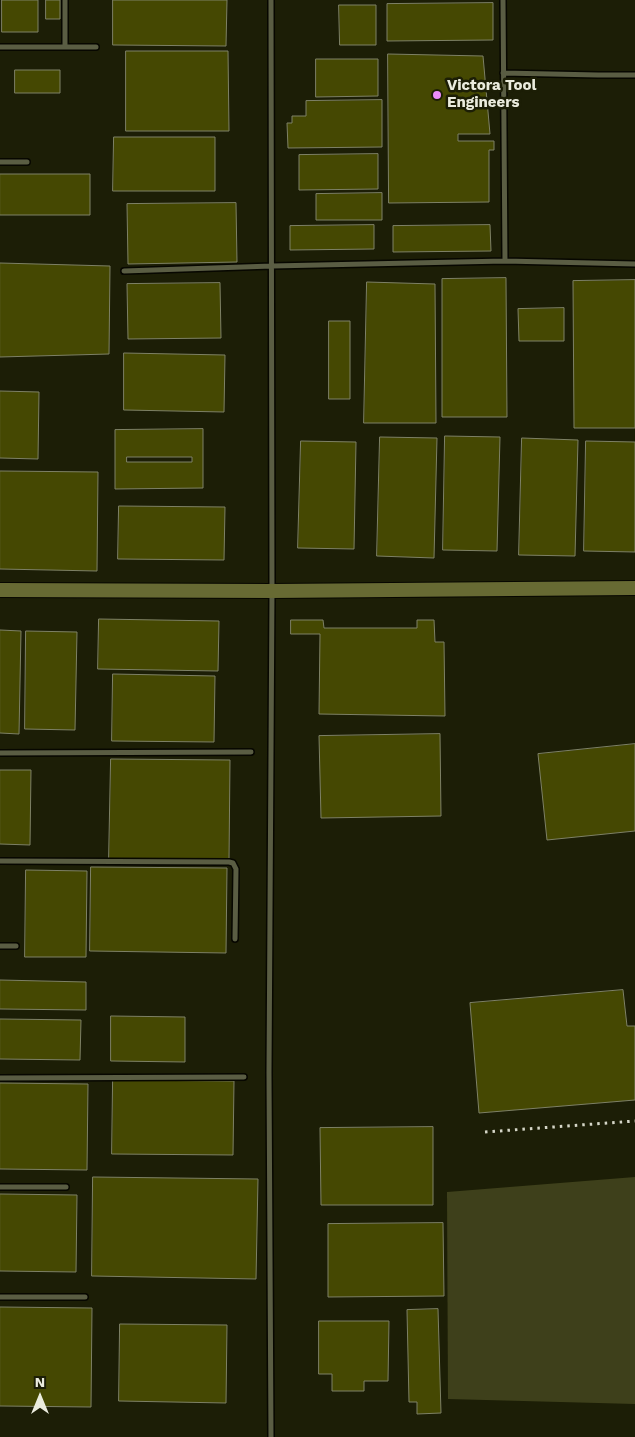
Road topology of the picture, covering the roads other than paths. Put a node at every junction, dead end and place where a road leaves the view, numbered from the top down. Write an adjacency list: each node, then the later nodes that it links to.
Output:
1 (65, 0): 5 (lane)
2 (271, 0): 13 (lane)
3 (503, 0): 7 (lane)
4 (0, 47): 5 (lane)
5 (65, 47): 6 (lane)
6 (96, 47)
7 (503, 73): 8 (lane); 11 (lane)
8 (635, 75)
9 (0, 162): 10 (lane)
10 (28, 162)
11 (504, 261): 12 (lane); 13 (lane)
12 (635, 264)
13 (272, 266): 14 (lane); 17 (lane)
14 (124, 272)
15 (635, 588): 17 (street)
16 (0, 590): 17 (street)
17 (272, 591): 30 (lane)
18 (251, 752): 19 (lane)
19 (0, 753)
20 (0, 861): 21 (lane)
21 (235, 939)
22 (0, 946): 23 (lane)
23 (16, 946)
24 (244, 1077): 25 (lane)
25 (0, 1078)
26 (0, 1187): 27 (lane)
27 (66, 1187)
28 (0, 1297): 29 (lane)
29 (85, 1297)
30 (271, 1437)

